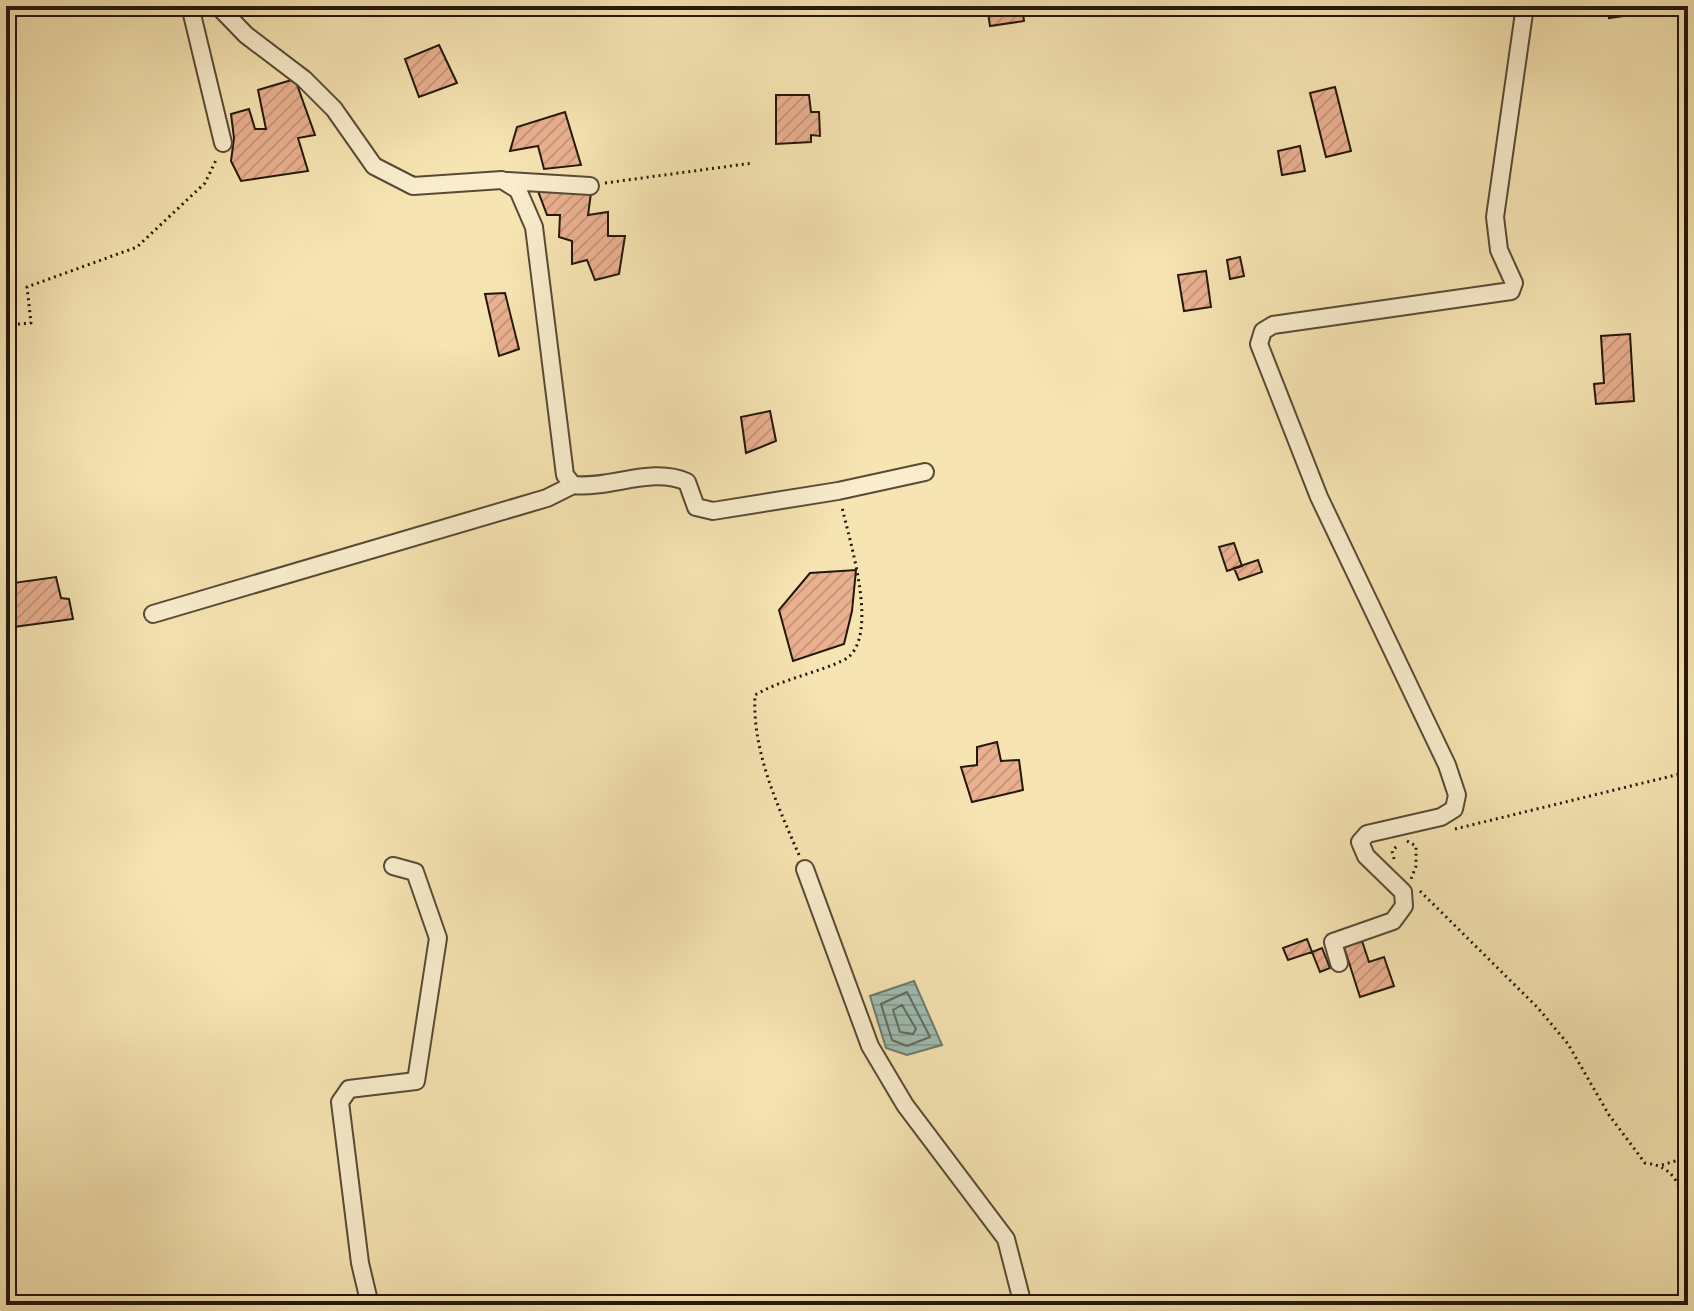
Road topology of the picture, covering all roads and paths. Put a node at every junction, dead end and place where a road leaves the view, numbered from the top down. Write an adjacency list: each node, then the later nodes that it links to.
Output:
1 (190, 6): 4 (street)
2 (218, 6): 6 (street)
3 (1525, 6): 20 (street)
4 (223, 143): 8 (path)
5 (753, 163): 7 (path)
6 (502, 180): 7 (street); 10 (street)
7 (590, 186)
8 (6, 325)
9 (925, 472): 11 (street)
10 (573, 485): 11 (street); 12 (street)
11 (838, 491): 19 (path)
12 (153, 614)
13 (1688, 772): 14 (path)
14 (1451, 830)
15 (1422, 838): 16 (path)
16 (1407, 841): 17 (path); 22 (path)
17 (1394, 860)
18 (393, 866): 24 (street)
19 (805, 869): 25 (street)
20 (1339, 963)
21 (1688, 1157): 22 (path)
22 (1662, 1165): 23 (path)
23 (1688, 1212)
24 (370, 1305)
25 (1023, 1305)

